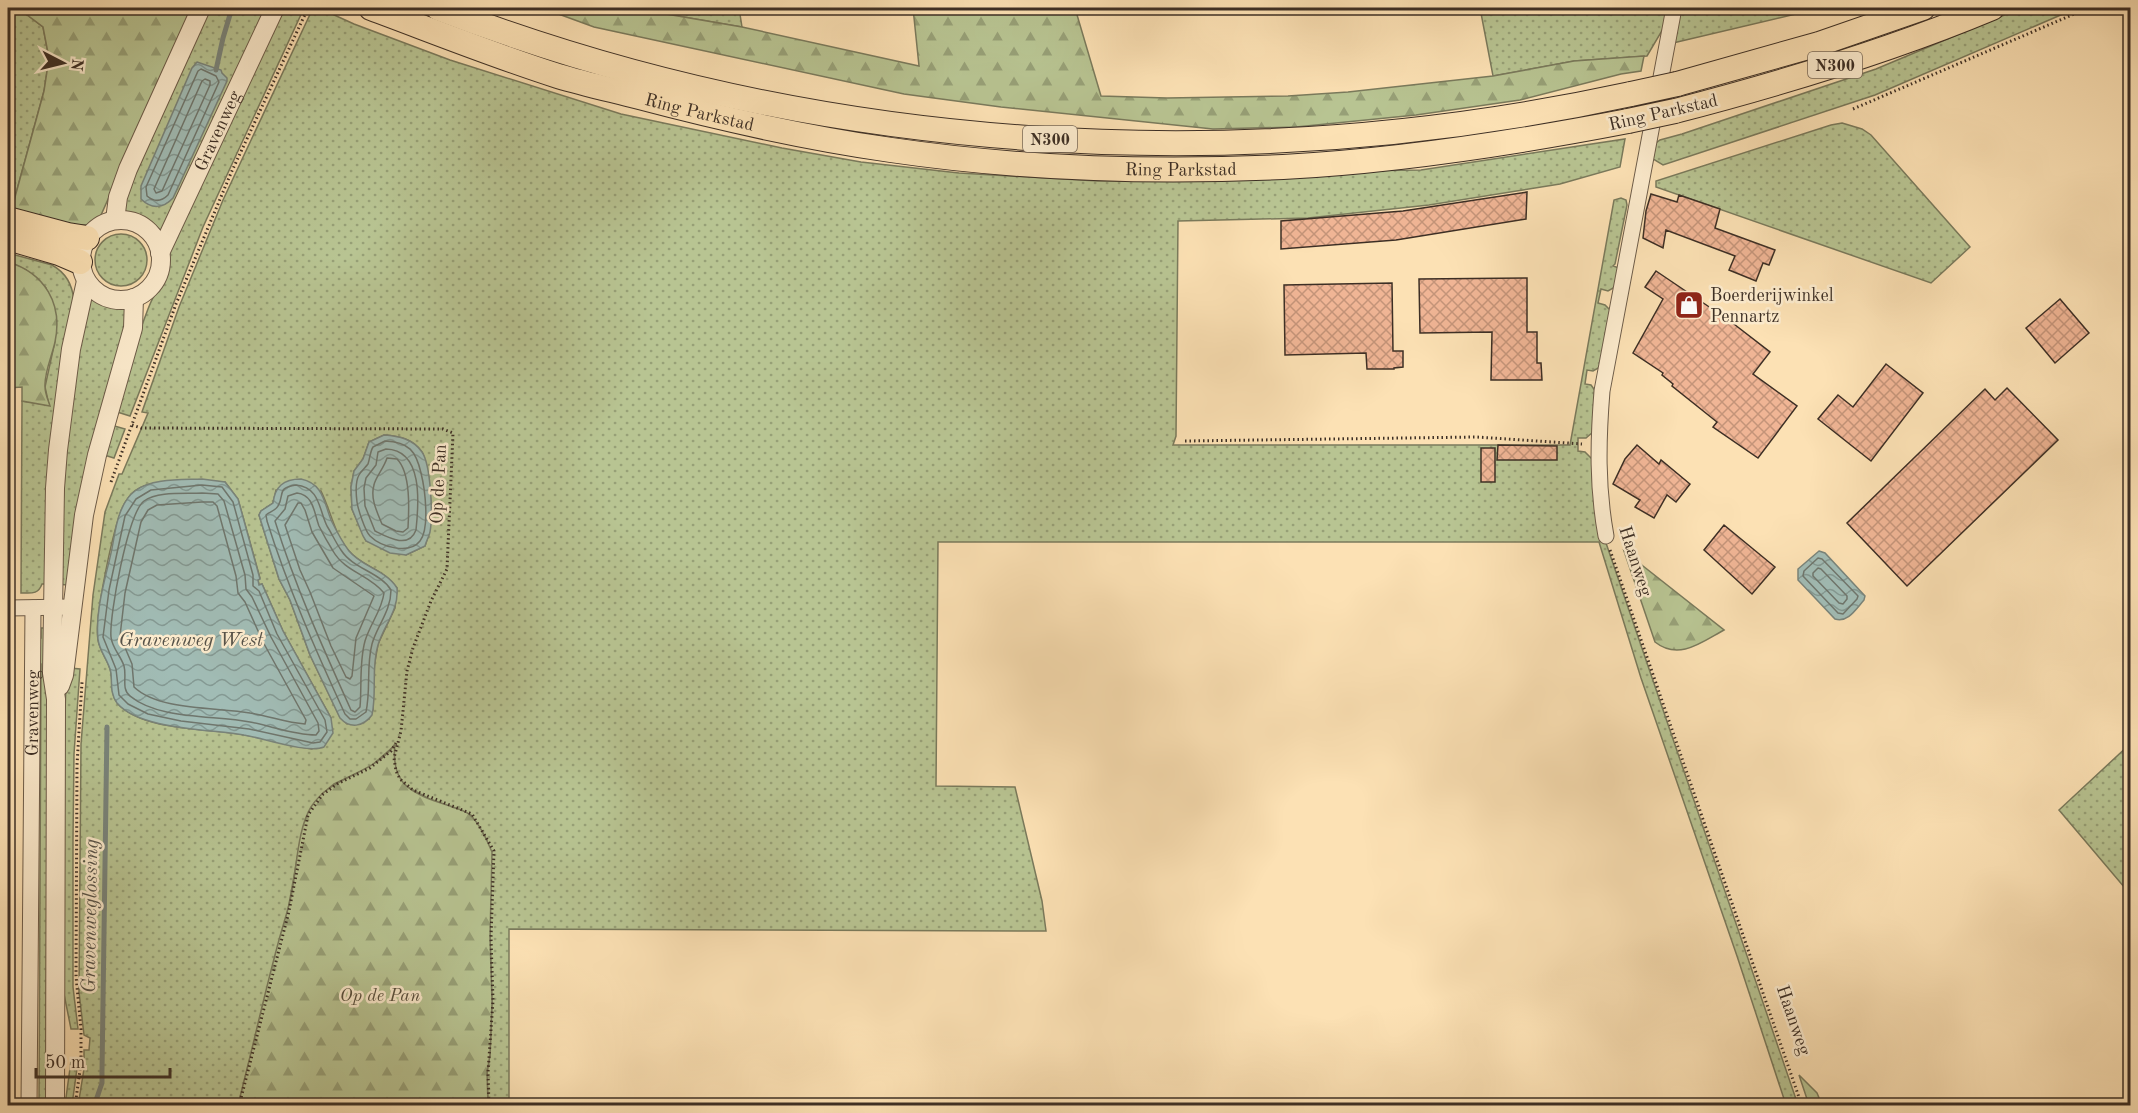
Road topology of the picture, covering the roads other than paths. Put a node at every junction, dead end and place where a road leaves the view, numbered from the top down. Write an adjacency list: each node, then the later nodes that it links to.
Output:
1 (201, 8): 9 (street)
2 (275, 8): 12 (street, Gravenweg)
3 (371, 8): 7 (highway, Ring Parkstad / N300, bridge)
4 (438, 8): 6 (highway, Ring Parkstad / N300, bridge)
5 (1674, 8): 15 (street, Haanweg)
6 (1923, 8)
7 (1992, 8)
8 (8, 219): 11 (highway)
9 (115, 220): 11 (street); 12 (street)
10 (8, 238): 13 (highway)
11 (87, 238): 13 (street)
12 (160, 253): 14 (street)
13 (83, 272): 14 (street); 16 (street, Gravenweg)
14 (134, 298): 17 (street, Gravenweg)
15 (1606, 537)
16 (52, 607): 17 (street); 19 (street); 20 (street, Gravenweg)
17 (71, 607): 20 (street, Gravenweg)
18 (8, 608): 19 (street)
19 (33, 608): 21 (street, Gravenweg)
20 (56, 699): 22 (street, Gravenweg)
21 (29, 1106)
22 (55, 1106)

